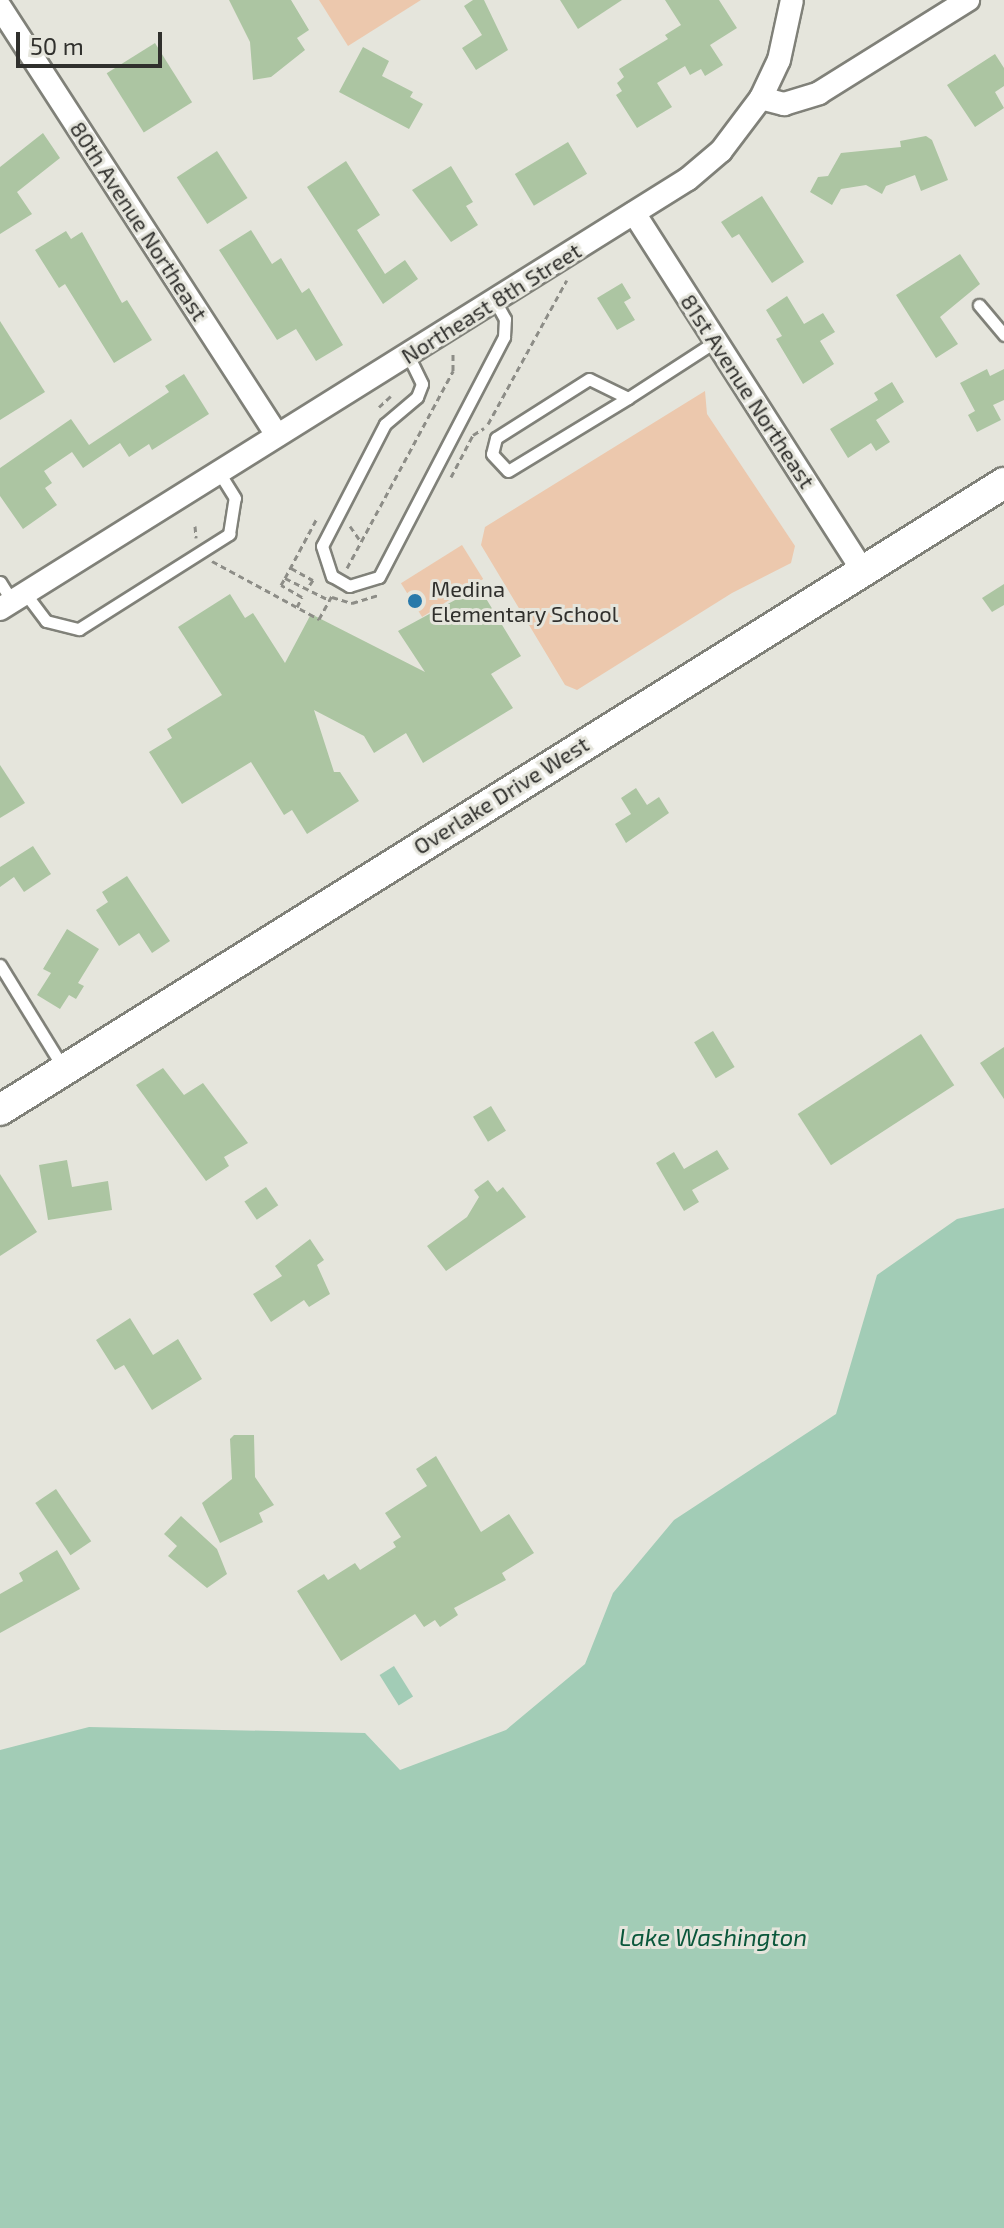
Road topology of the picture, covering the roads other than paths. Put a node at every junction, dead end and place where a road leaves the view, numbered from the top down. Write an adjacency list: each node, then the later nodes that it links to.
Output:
1 (792, 0): 4 (street, Northeast 8th Street)
2 (968, 0): 4 (street)
3 (0, 7): 12 (street, 80th Avenue Northeast)
4 (761, 98): 5 (street, Northeast 8th Street)
5 (634, 213): 6 (street, Northeast 8th Street); 9 (street, 81st Avenue Northeast)
6 (495, 301): 10 (street, Northeast 8th Street); 10 (lane)
7 (979, 305): 8 (lane)
8 (1004, 335)
9 (716, 341): 11 (lane); 15 (street, 81st Avenue Northeast)
10 (408, 355): 12 (street, Northeast 8th Street)
11 (628, 398): 11 (lane)
12 (277, 435): 13 (street, Northeast 8th Street)
13 (219, 472): 17 (street, Northeast 8th Street); 17 (lane)
14 (1004, 483): 15 (street, Overlake Drive West)
15 (862, 569): 19 (street, Overlake Drive West)
16 (0, 582): 17 (lane)
17 (12, 601)
18 (0, 965): 19 (lane)
19 (64, 1069): 20 (street, Overlake Drive West)
20 (0, 1110)

